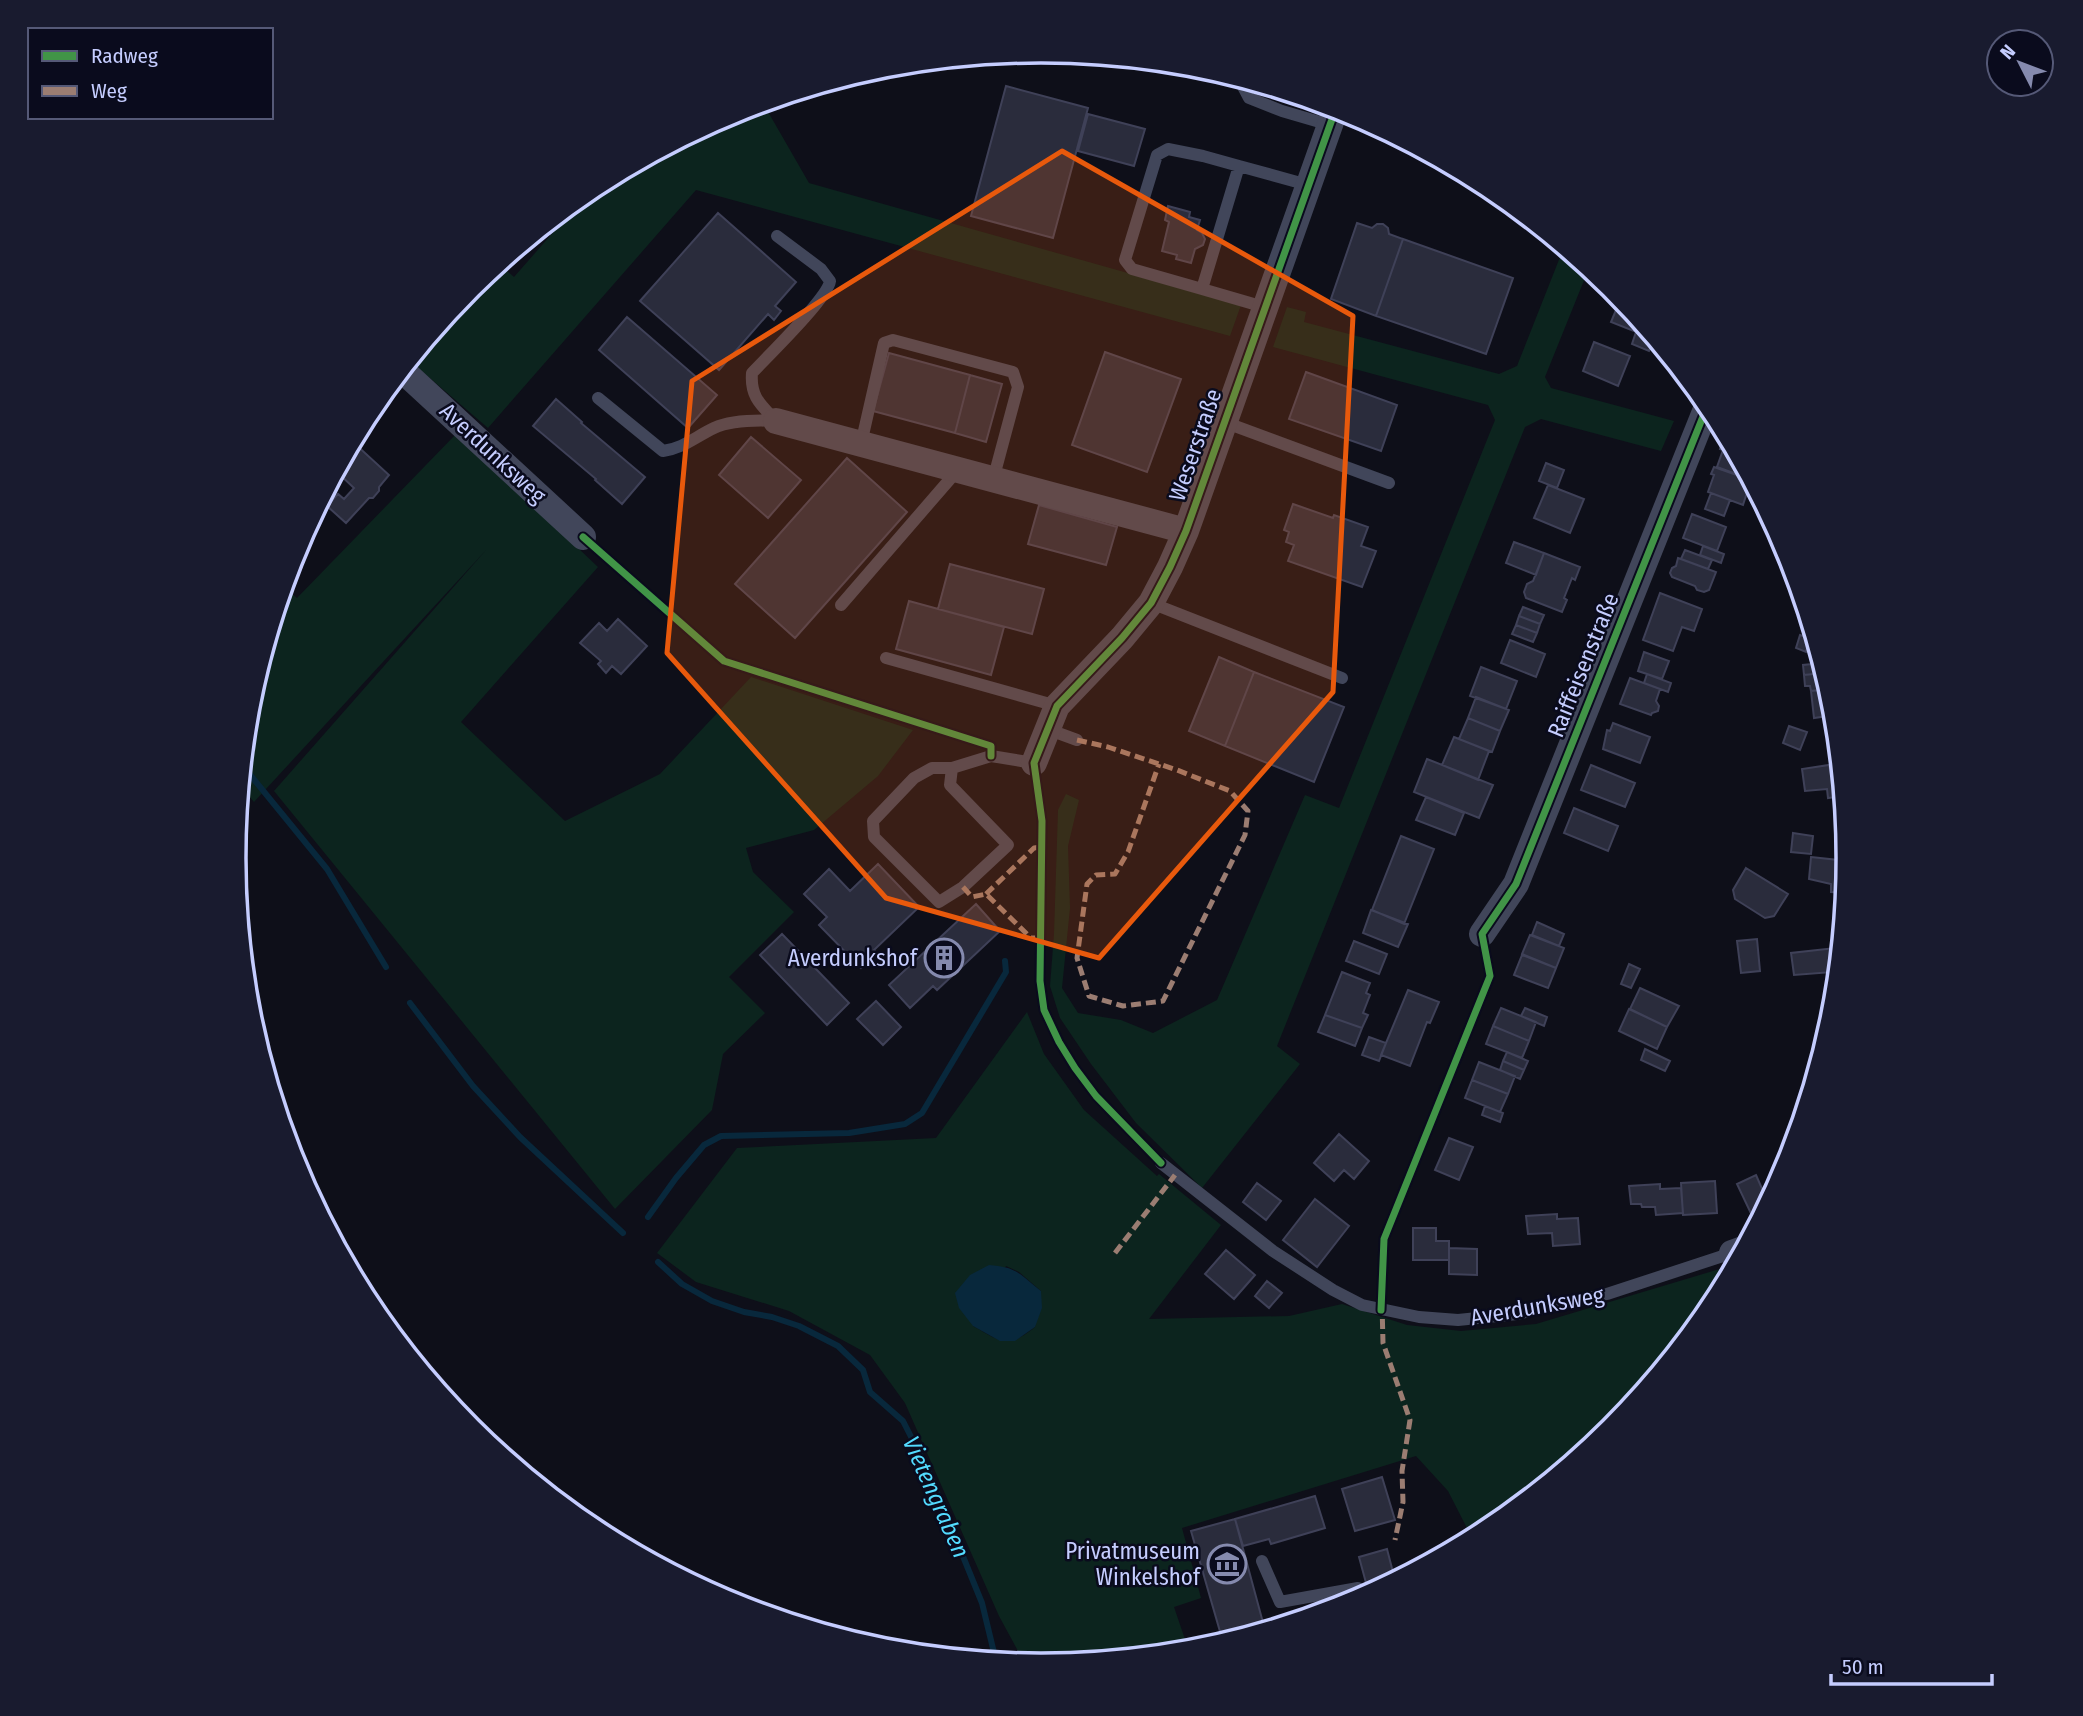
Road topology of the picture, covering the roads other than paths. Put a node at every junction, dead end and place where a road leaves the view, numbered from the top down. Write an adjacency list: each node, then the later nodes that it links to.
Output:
1 (1245, 90): 2 (lane)
2 (1326, 116)
3 (1332, 119): 5 (street, Weserstraße)
4 (1238, 166): 5 (lane); 7 (lane); 7 (lane)
5 (1308, 185): 8 (street, Weserstraße)
6 (778, 236): 12 (lane)
7 (1202, 289): 8 (lane)
8 (1264, 307): 13 (street, Weserstraße)
9 (409, 377): 19 (street, Averdunksweg)
10 (598, 398): 12 (lane)
11 (1703, 416): 28 (street, Raiffeisenstraße)
12 (776, 421): 14 (street, Weserstraße)
13 (1224, 422): 17 (lane); 18 (street, Weserstraße)
14 (861, 444): 15 (street, Weserstraße); 16 (lane)
15 (957, 471): 16 (street, Weserstraße); 21 (lane)
16 (993, 480): 18 (street, Weserstraße)
17 (1389, 483)
18 (1185, 531): 20 (street, Weserstraße)
19 (583, 537)
20 (1151, 603): 23 (lane); 24 (street, Weserstraße)
21 (841, 605)
22 (886, 658): 24 (lane)
23 (1342, 678)
24 (1052, 717): 25 (lane); 26 (street, Weserstraße)
25 (1077, 740)
26 (1034, 763): 27 (lane)
27 (952, 768): 27 (lane)
28 (1482, 934)
29 (1161, 1163): 30 (lane, Averdunksweg)
30 (1732, 1253)
31 (1262, 1561): 32 (lane)
32 (1353, 1589)

